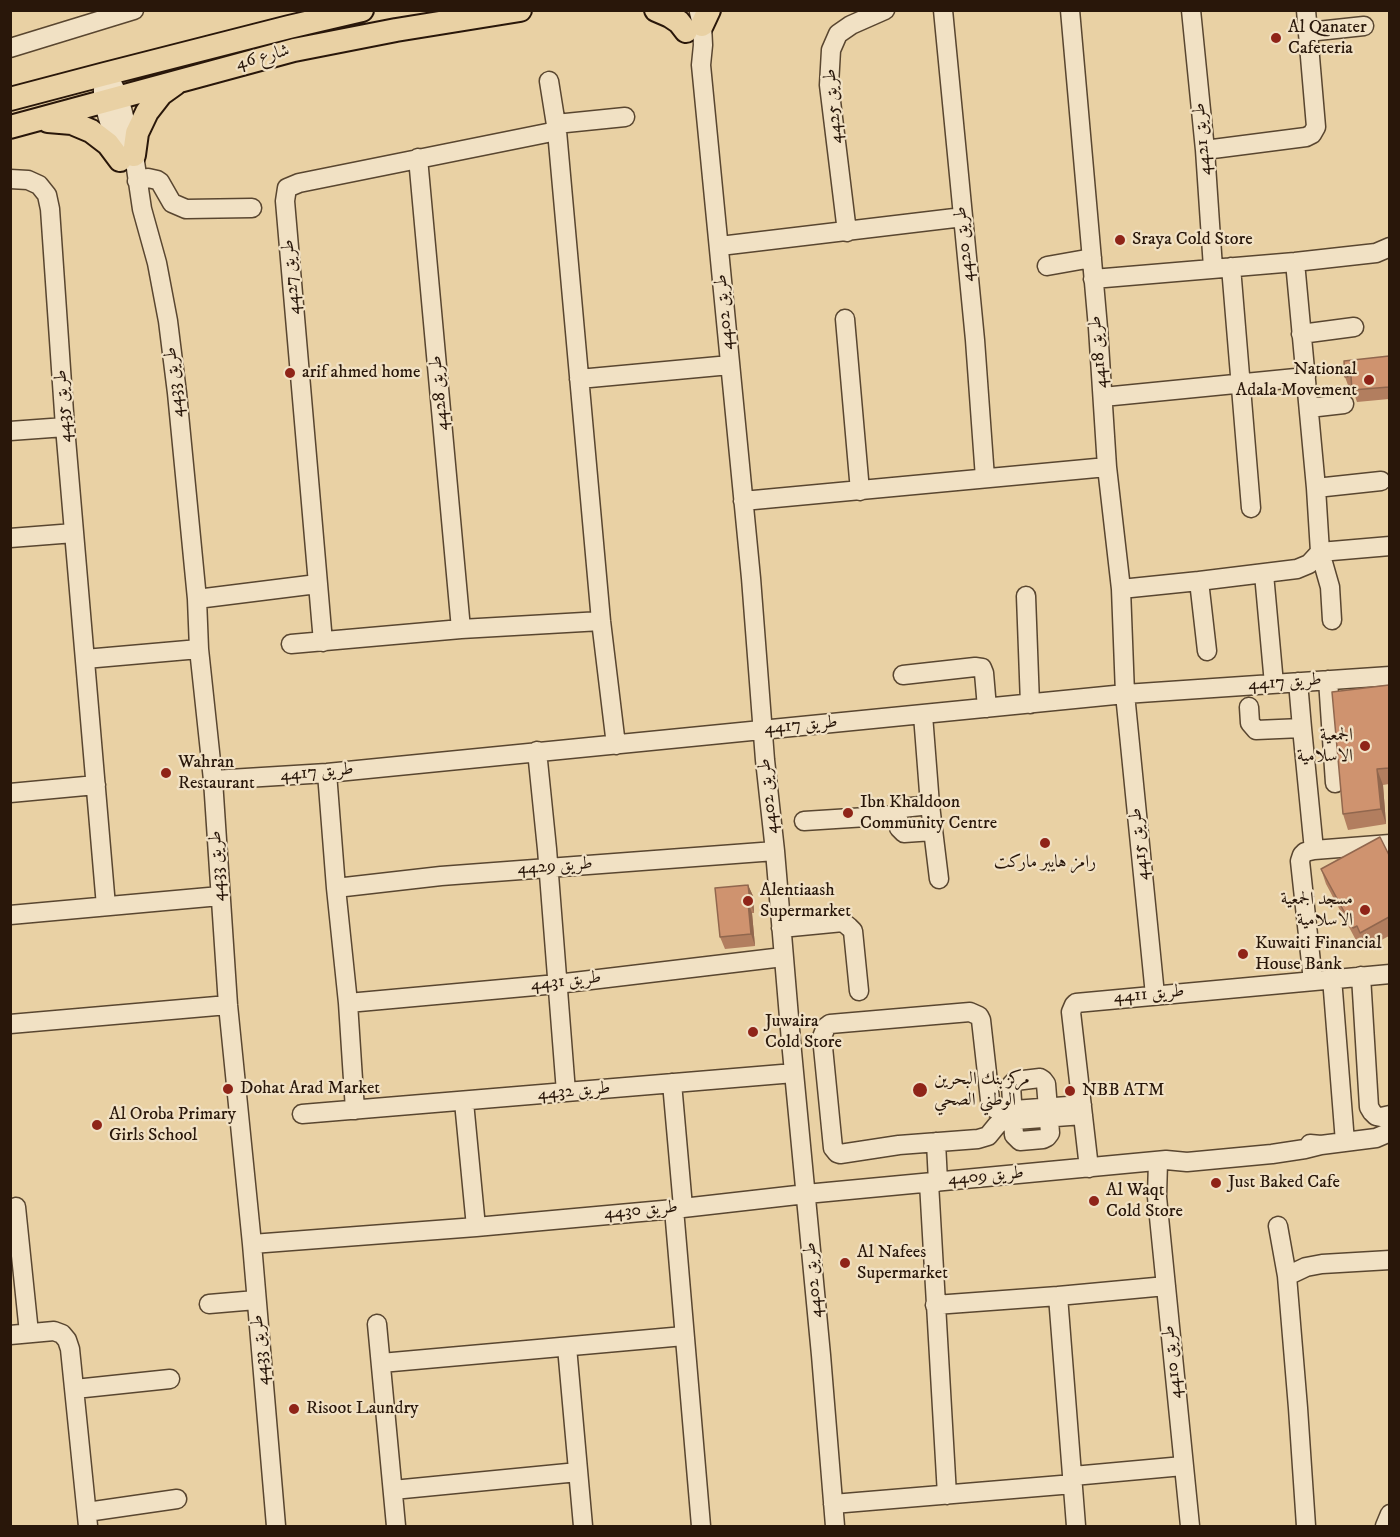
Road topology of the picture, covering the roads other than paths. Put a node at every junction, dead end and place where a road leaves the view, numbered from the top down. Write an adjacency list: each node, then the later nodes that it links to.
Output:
1 (134, 10): 13 (street)
2 (362, 10): 14 (main road, شارع 46)
3 (520, 10): 15 (main road, شارع 46)
4 (656, 10): 10 (main road)
5 (885, 10): 30 (street, طريق 4425)
6 (943, 10): 29 (street, طريق 4420)
7 (1070, 10): 33 (street, طريق 4418)
8 (1191, 10): 22 (street, طريق 4421)
9 (1306, 10): 12 (street)
10 (695, 18): 31 (street, طريق 4402)
11 (1364, 26): 12 (street)
12 (1308, 32): 22 (street)
13 (10, 48)
14 (105, 74): 17 (main road, شارع 46); 18 (street, طريق 4433)
15 (180, 80): 18 (main road, شارع 46); 23 (main road)
16 (549, 81): 21 (street)
17 (10, 99)
18 (111, 99): 20 (main road, شارع 46); 23 (street, طريق 4433)
19 (625, 117): 21 (street, طريق 4427)
20 (20, 125): 23 (main road)
21 (557, 127): 24 (street, طريق 4427); 44 (street)
22 (1204, 150): 37 (street, طريق 4421)
23 (127, 158): 26 (street, طريق 4433); 28 (street, طريق 4433)
24 (418, 158): 64 (street, طريق 4427); 70 (street, طريق 4428)
25 (10, 179): 49 (street, طريق 4435)
26 (137, 181): 27 (street); 28 (street, طريق 4433)
27 (252, 208)
28 (141, 209): 67 (street, طريق 4433)
29 (963, 217): 30 (street); 52 (street, طريق 4420)
30 (847, 232): 31 (street)
31 (720, 246): 42 (street, طريق 4402)
32 (1385, 252): 34 (street)
33 (1092, 258): 35 (street); 38 (street, طريق 4418)
34 (1295, 262): 36 (street); 41 (street)
35 (1047, 266)
36 (1231, 267): 37 (street); 45 (street)
37 (1212, 268): 38 (street)
38 (1093, 279): 46 (street, طريق 4418)
39 (845, 319): 55 (street)
40 (1354, 327): 41 (street)
41 (1301, 334): 43 (street)
42 (730, 365): 44 (street); 56 (street, طريق 4402)
43 (1306, 377): 45 (street); 48 (street)
44 (579, 379): 69 (street)
45 (1242, 384): 46 (street); 57 (street)
46 (1103, 397): 51 (street, طريق 4418)
47 (1344, 404): 48 (street)
48 (1309, 408): 54 (street)
49 (65, 427): 50 (street); 58 (street, طريق 4435)
50 (10, 431)
51 (1107, 467): 52 (street); 65 (street, طريق 4418)
52 (985, 478): 55 (street)
53 (1381, 481): 54 (street)
54 (1316, 488): 61 (street)
55 (860, 491): 56 (street)
56 (743, 501): 87 (street, طريق 4402)
57 (1251, 508)
58 (74, 533): 59 (street); 75 (street, طريق 4435)
59 (10, 538)
60 (1389, 546): 61 (street)
61 (1320, 552): 62 (street); 68 (street)
62 (1264, 574): 63 (street); 80 (street)
63 (1199, 581): 65 (street); 74 (street)
64 (316, 584): 67 (street); 71 (street, طريق 4427)
65 (1121, 589): 81 (street, طريق 4418)
66 (1026, 596): 82 (street)
67 (196, 599): 73 (street, طريق 4433)
68 (1332, 620)
69 (601, 621): 70 (street); 88 (street)
70 (461, 629): 71 (street)
71 (322, 642): 72 (street)
72 (291, 644)
73 (199, 649): 75 (street); 91 (street, طريق 4433)
74 (1207, 651)
75 (85, 659): 93 (street, طريق 4435)
76 (903, 675): 84 (street)
77 (1389, 676): 78 (street, طريق 4417)
78 (1328, 680): 79 (street, طريق 4417); 92 (street)
79 (1299, 682): 80 (street, طريق 4417); 86 (street)
80 (1274, 684): 81 (street, طريق 4417)
81 (1125, 694): 82 (street, طريق 4417); 116 (street, طريق 4415)
82 (1030, 704): 84 (street, طريق 4417)
83 (1249, 707): 86 (street)
84 (987, 708): 85 (street, طريق 4417)
85 (923, 715): 87 (street, طريق 4417); 95 (street)
86 (1302, 728): 100 (street)
87 (763, 730): 88 (street, طريق 4417); 101 (street, طريق 4402)
88 (615, 745): 89 (street, طريق 4417)
89 (537, 751): 90 (street, طريق 4417); 102 (street)
90 (327, 773): 91 (street, طريق 4417); 104 (street)
91 (213, 780): 105 (street, طريق 4433)
92 (1335, 783)
93 (96, 785): 94 (street); 106 (street, طريق 4435)
94 (10, 793)
95 (930, 805): 96 (street); 98 (street)
96 (898, 815): 97 (street); 98 (street)
97 (804, 821)
98 (933, 831): 103 (street)
99 (1389, 843): 100 (street)
100 (1314, 850): 113 (street)
101 (775, 851): 102 (street, طريق 4429); 108 (street, طريق 4402)
102 (547, 868): 104 (street, طريق 4429); 114 (street)
103 (939, 879)
104 (336, 888): 117 (street)
105 (220, 896): 106 (street); 118 (street, طريق 4433)
106 (106, 906): 107 (street)
107 (10, 915)
108 (781, 928): 109 (street, طريق 4402); 115 (street)
109 (783, 957): 114 (street, طريق 4431); 120 (street, طريق 4402)
110 (1389, 974): 111 (street, طريق 4411)
111 (1361, 976): 112 (street, طريق 4411); 129 (street)
112 (1332, 978): 113 (street, طريق 4411); 132 (street)
113 (1312, 981): 116 (street, طريق 4411)
114 (557, 984): 117 (street, طريق 4431); 122 (street)
115 (859, 991)
116 (1155, 994): 125 (street, طريق 4411)
117 (348, 1003): 124 (street)
118 (228, 1005): 119 (street); 141 (street, طريق 4433)
119 (10, 1024)
120 (794, 1073): 121 (street, طريق 4432); 136 (street, طريق 4402)
121 (672, 1083): 122 (street, طريق 4432); 138 (street)
122 (566, 1092): 123 (street, طريق 4432)
123 (464, 1102): 124 (street, طريق 4432); 140 (street)
124 (355, 1110): 127 (street, طريق 4432)
125 (1082, 1110): 126 (street); 134 (street, طريق 4411)
126 (1048, 1112): 128 (street); 128 (street); 128 (street)
127 (302, 1114)
128 (1012, 1115): 131 (street); 131 (street)
129 (1389, 1115)
130 (1385, 1138): 132 (street, طريق 4409)
131 (936, 1142): 135 (street)
132 (1345, 1142): 133 (street, طريق 4409)
133 (1157, 1161): 134 (street, طريق 4409); 144 (street, طريق 4410)
134 (1089, 1168): 135 (street, طريق 4409)
135 (934, 1182): 136 (street, طريق 4409); 148 (street)
136 (806, 1194): 138 (street, طريق 4430); 163 (street, طريق 4402)
137 (16, 1207): 150 (street)
138 (679, 1208): 140 (street, طريق 4430); 152 (street)
139 (1278, 1226): 143 (street)
140 (476, 1227): 141 (street, طريق 4430)
141 (252, 1244): 146 (street, طريق 4433)
142 (1389, 1260): 143 (street)
143 (1287, 1276): 173 (street)
144 (1166, 1286): 145 (street); 157 (street, طريق 4410)
145 (1058, 1296): 148 (street); 159 (street)
146 (256, 1300): 147 (street); 166 (street, طريق 4433)
147 (209, 1304)
148 (935, 1305): 161 (street)
149 (377, 1324): 154 (street)
150 (29, 1333): 151 (street); 156 (street)
151 (10, 1335)
152 (684, 1336): 153 (street); 169 (street)
153 (567, 1347): 154 (street); 158 (street)
154 (381, 1363): 160 (street)
155 (170, 1379): 156 (street)
156 (75, 1389): 165 (street)
157 (1183, 1466): 159 (street); 172 (street, طريق 4410)
158 (578, 1472): 160 (street); 168 (street)
159 (1073, 1480): 161 (street); 171 (street)
160 (393, 1490): 167 (street)
161 (947, 1495): 163 (street)
162 (177, 1498): 165 (street)
163 (833, 1504): 170 (street, طريق 4402)
164 (1389, 1514): 174 (street)
165 (87, 1519)
166 (276, 1527)
167 (396, 1527)
168 (583, 1527)
169 (701, 1527)
170 (835, 1527)
171 (1076, 1527)
172 (1190, 1527)
173 (1306, 1527)
174 (1385, 1527)

